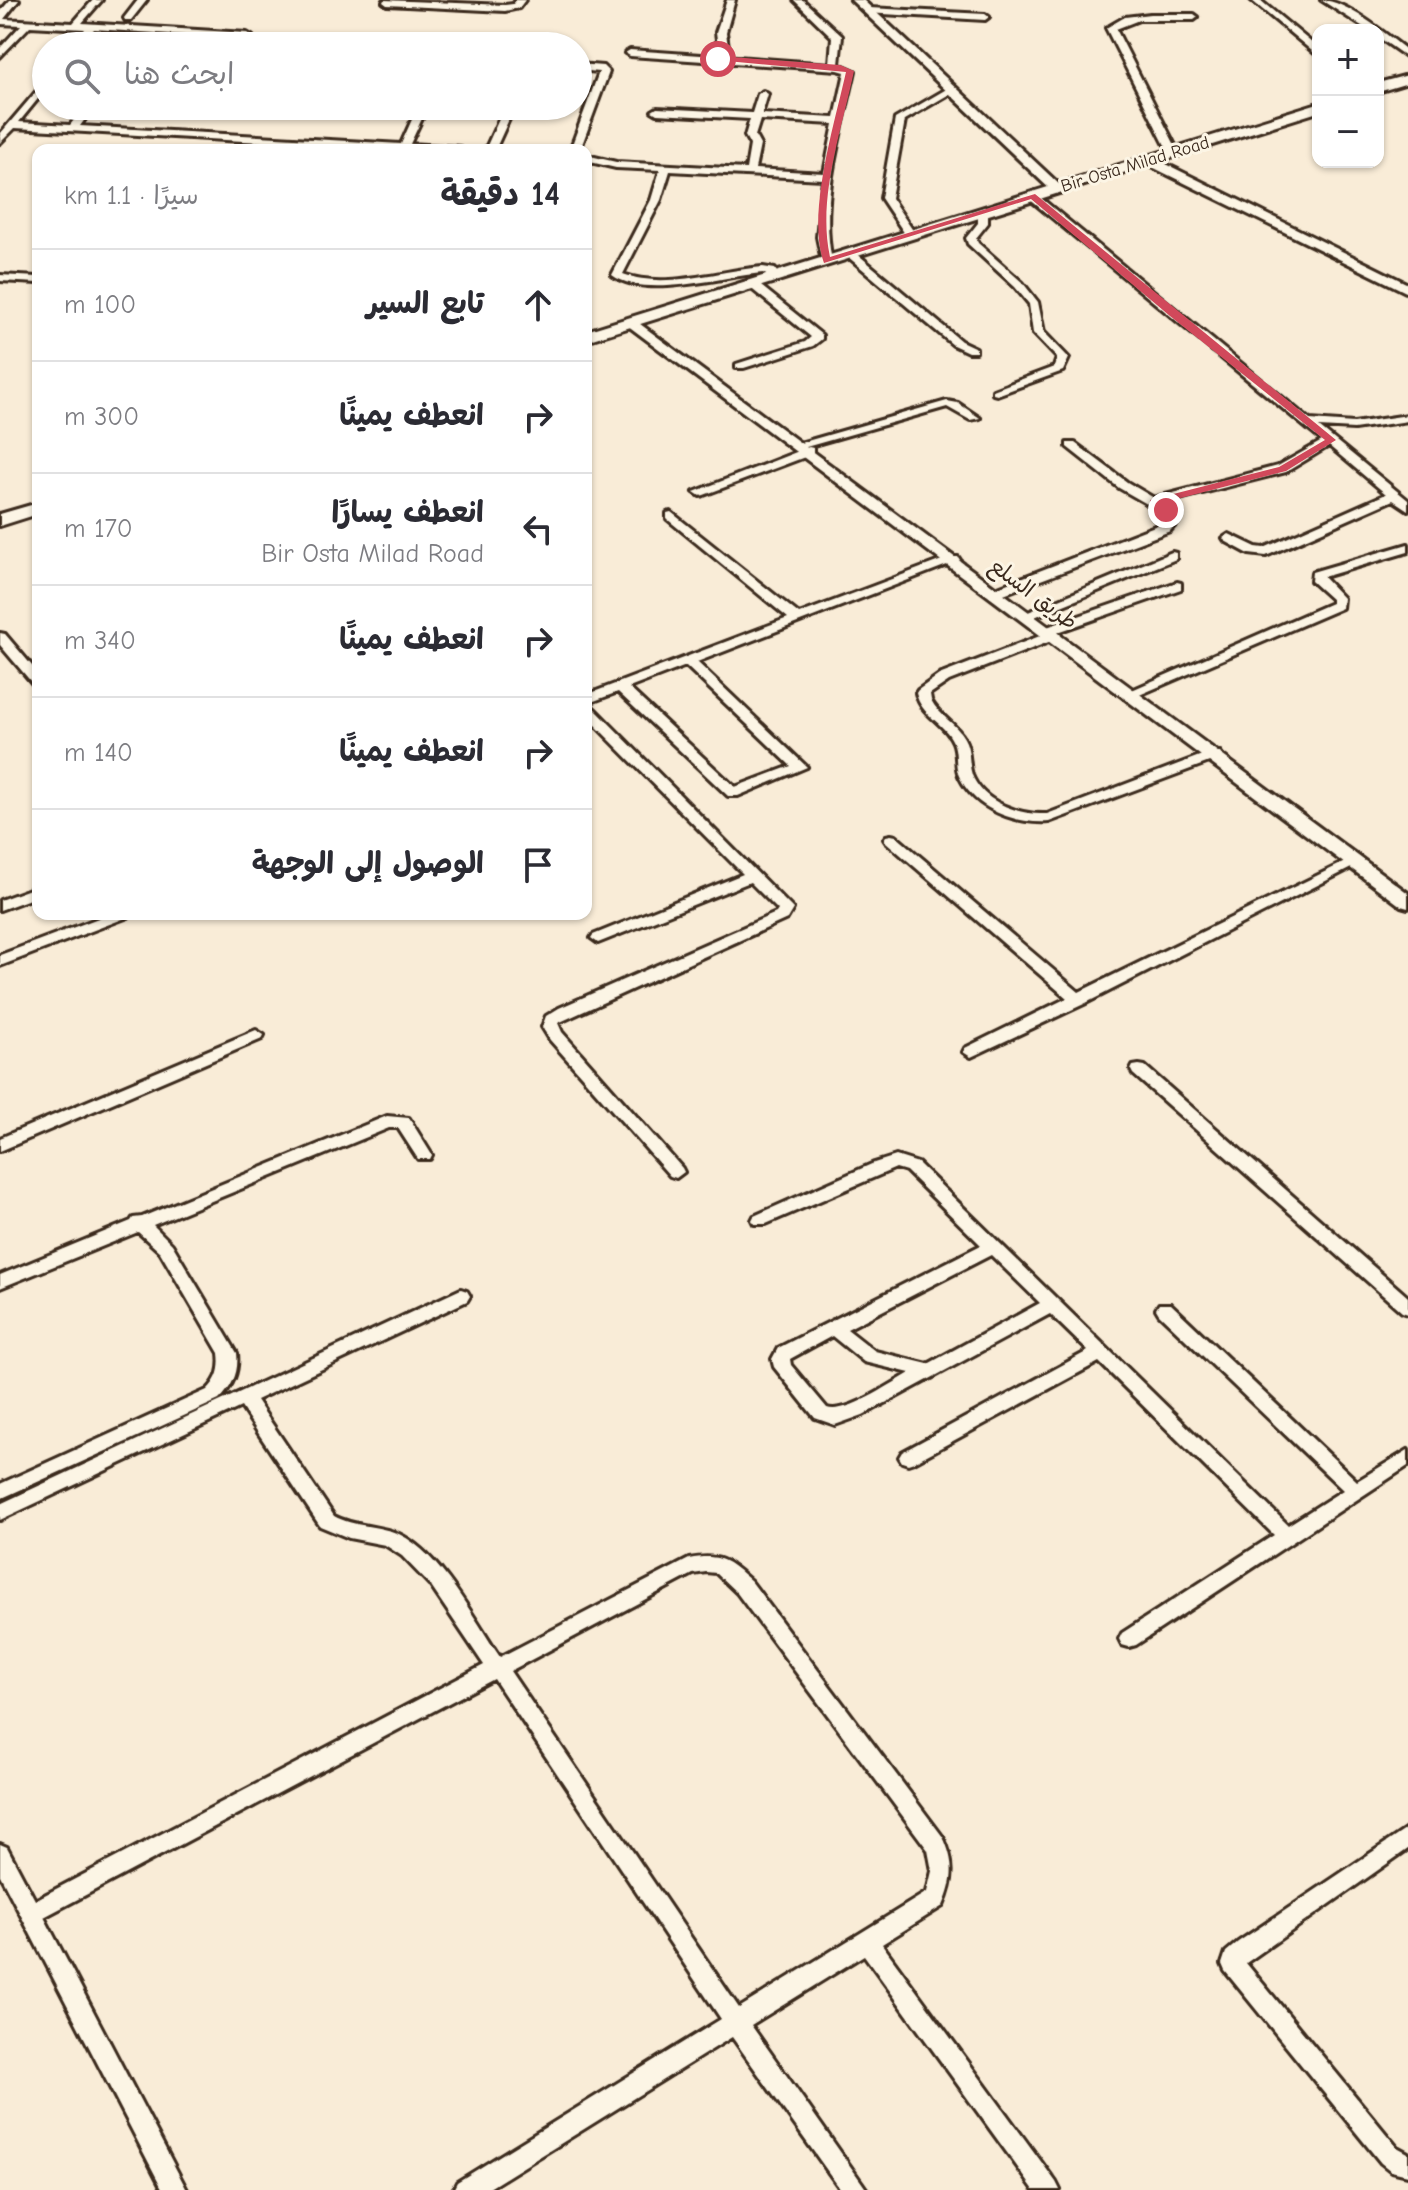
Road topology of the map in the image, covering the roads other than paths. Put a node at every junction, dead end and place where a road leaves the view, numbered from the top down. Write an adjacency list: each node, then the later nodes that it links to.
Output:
1 (15, 0): 15 (street)
2 (98, 0): 18 (street)
3 (143, 0): 14 (street)
4 (521, 0): 10 (street)
5 (731, 0): 27 (street)
6 (798, 0): 28 (street)
7 (857, 0): 11 (street)
8 (1255, 0): 23 (street)
9 (1325, 0): 17 (street)
10 (387, 2)
11 (869, 11): 12 (street); 32 (street)
12 (985, 17)
13 (1194, 17): 51 (street)
14 (128, 18)
15 (0, 19): 16 (street)
16 (28, 22): 18 (street); 25 (street)
17 (1363, 24)
18 (76, 25): 19 (street)
19 (92, 26): 20 (street); 21 (street)
20 (87, 32)
21 (185, 32)
22 (1384, 38): 26 (street)
23 (1312, 48)
24 (630, 53): 27 (street)
25 (0, 54)
26 (1408, 55)
27 (718, 59): 28 (street)
28 (834, 66): 43 (street)
29 (592, 68): 35 (street)
30 (1408, 79): 31 (main road)
31 (1384, 86)
32 (950, 90): 57 (street); 60 (street)
33 (763, 94): 38 (street)
34 (32, 100): 44 (street)
35 (592, 104)
36 (1312, 109): 51 (main road, Bir Osta Milad Road)
37 (657, 111): 38 (street)
38 (756, 116): 43 (street); 55 (street)
39 (79, 120): 45 (street)
40 (417, 120): 48 (street)
41 (504, 120): 49 (street)
42 (586, 120): 50 (street)
43 (840, 121): 56 (street)
44 (12, 125): 45 (street); 46 (street)
45 (73, 128): 47 (street)
46 (0, 140)
47 (280, 144)
48 (405, 144)
49 (493, 144)
50 (577, 144)
51 (1174, 153): 53 (main road, Bir Osta Milad Road)
52 (592, 159): 54 (street)
53 (1150, 161): 57 (main road, Bir Osta Milad Road); 67 (street)
54 (666, 168): 55 (street); 63 (street)
55 (750, 172): 56 (street)
56 (828, 176): 62 (street)
57 (1057, 189): 58 (main road, Bir Osta Milad Road)
58 (1032, 196): 59 (main road, Bir Osta Milad Road); 75 (street)
59 (983, 211): 60 (main road, Bir Osta Milad Road); 72 (street)
60 (911, 235): 61 (main road, Bir Osta Milad Road)
61 (851, 254): 62 (main road, Bir Osta Milad Road); 70 (street)
62 (827, 261): 63 (main road, Bir Osta Milad Road)
63 (775, 277): 66 (main road, Bir Osta Milad Road)
64 (0, 278): 65 (street)
65 (32, 280)
66 (752, 284): 68 (main road, Bir Osta Milad Road); 71 (street)
67 (1408, 289)
68 (632, 322): 69 (main road, Bir Osta Milad Road); 78 (street, طريق السلع)
69 (592, 334)
70 (972, 350)
71 (740, 366)
72 (997, 392)
73 (974, 418): 78 (street)
74 (1408, 418): 75 (street)
75 (1310, 423): 76 (street)
76 (1331, 440): 80 (street); 81 (street)
77 (1071, 445): 81 (street)
78 (804, 448): 79 (street); 89 (street, طريق السلع)
79 (700, 492)
80 (1395, 495): 82 (street); 86 (street)
81 (1153, 502): 91 (street)
82 (1408, 506)
83 (32, 510): 85 (main road)
84 (671, 516): 93 (street)
85 (0, 520)
86 (1229, 538)
87 (1408, 548): 99 (street)
88 (1172, 556): 92 (street)
89 (954, 560): 91 (street, طريق السلع); 93 (street)
90 (1177, 586): 94 (street)
91 (997, 592): 92 (street, طريق السلع)
92 (1027, 615): 94 (street, طريق السلع)
93 (797, 619): 96 (street)
94 (1052, 633): 99 (street, طريق السلع); 102 (street)
95 (0, 637): 97 (street)
96 (688, 661): 98 (street); 98 (street)
97 (32, 674)
98 (620, 687): 100 (street)
99 (1132, 693): 102 (street, طريق السلع)
100 (592, 698)
101 (592, 714): 105 (street)
102 (1215, 755): 104 (street, طريق السلع)
103 (891, 839): 112 (street)
104 (1354, 863): 107 (street, طريق السلع); 112 (street)
105 (754, 875): 110 (street); 118 (street)
106 (32, 893): 108 (street)
107 (1408, 902)
108 (0, 905)
109 (107, 920): 111 (street)
110 (598, 938)
111 (0, 961)
112 (1079, 1000): 114 (street)
113 (256, 1035): 116 (street)
114 (971, 1052)
115 (1139, 1070): 124 (street)
116 (0, 1145)
117 (424, 1155): 120 (street)
118 (676, 1172)
119 (760, 1220): 121 (street)
120 (139, 1222): 122 (street); 134 (street)
121 (995, 1246): 125 (street); 127 (street)
122 (0, 1282)
123 (461, 1296): 130 (street)
124 (1404, 1298)
125 (1053, 1304): 128 (street); 129 (street)
126 (1165, 1309): 133 (street)
127 (834, 1328): 129 (street); 129 (street)
128 (1102, 1352): 131 (street); 136 (street)
129 (930, 1371)
130 (244, 1397): 135 (street); 138 (street)
131 (908, 1457)
132 (1408, 1457): 133 (street)
133 (1356, 1491): 136 (street)
134 (0, 1492)
135 (0, 1512)
136 (1287, 1536): 137 (street)
137 (1129, 1639)
138 (498, 1667): 141 (street); 142 (street); 143 (street)
139 (1408, 1837): 144 (street)
140 (0, 1854): 141 (street)
141 (33, 1912): 145 (street)
142 (868, 1942): 143 (street); 148 (street)
143 (735, 2022): 146 (street); 147 (street)
144 (1408, 2164)
145 (175, 2190)
146 (465, 2190)
147 (855, 2190)
148 (1048, 2190)

